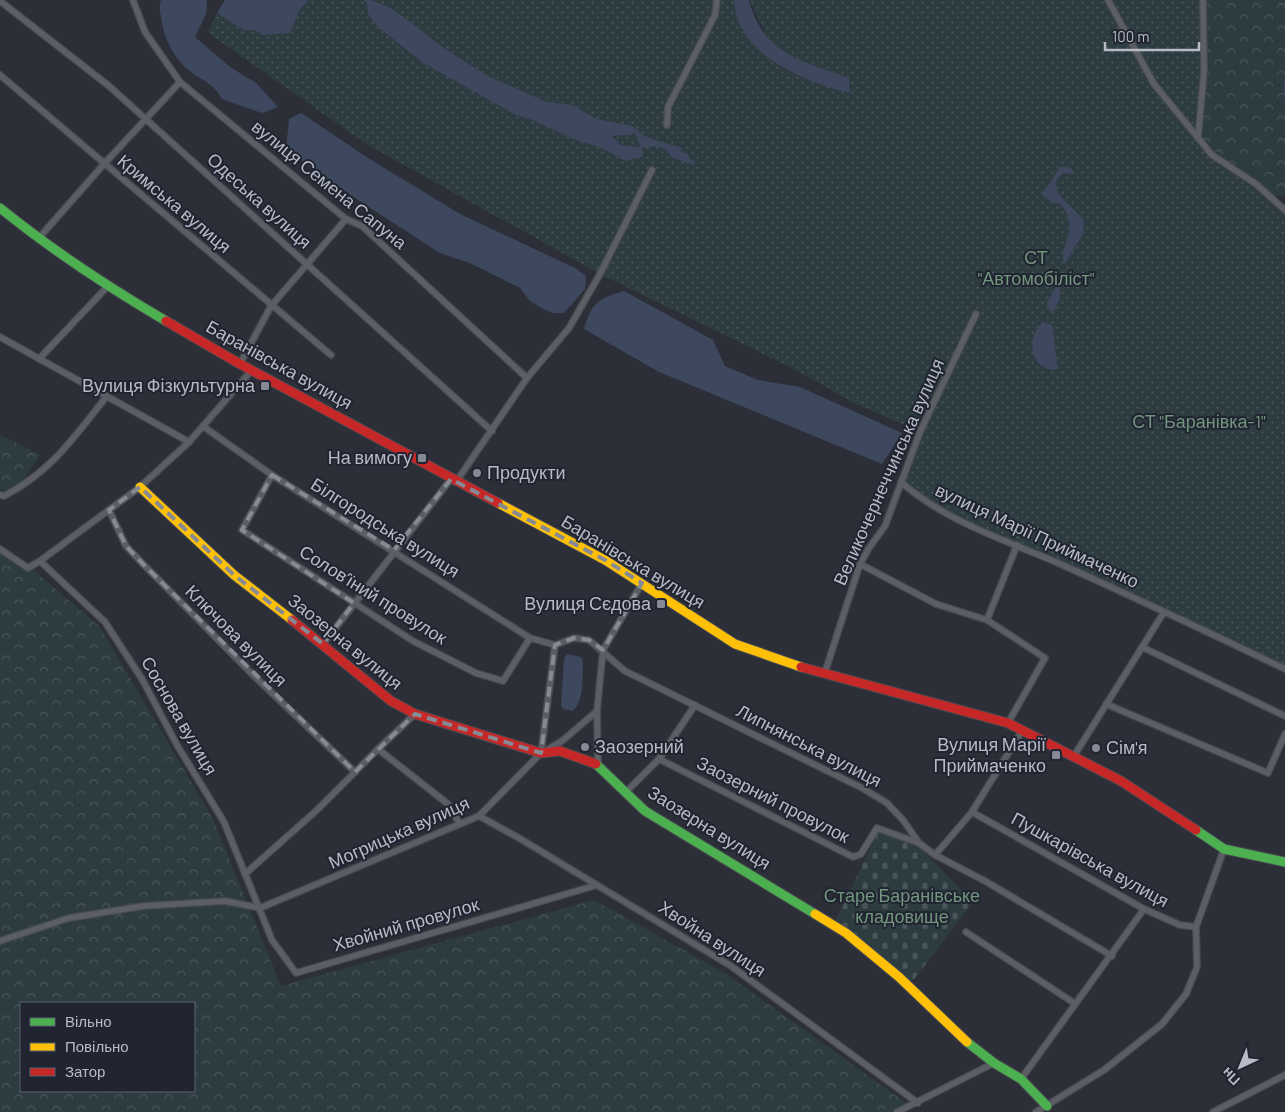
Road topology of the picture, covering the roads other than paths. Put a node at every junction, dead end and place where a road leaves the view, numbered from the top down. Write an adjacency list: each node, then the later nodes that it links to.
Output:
1 (133, 0): 7 (street, вулиця Семена Сапуна)
2 (717, 0): 9 (street)
3 (1108, 0): 10 (street)
4 (1203, 0): 10 (street)
5 (0, 1): 8 (street, Одеська вулиця)
6 (0, 75): 11 (street, Кримська вулиця)
7 (180, 82): 8 (street); 15 (street, вулиця Семена Сапуна)
8 (146, 119): 11 (street); 17 (street, Одеська вулиця)
9 (667, 125)
10 (1198, 138): 14 (street)
11 (104, 164): 16 (street); 19 (street, Кримська вулиця)
12 (652, 170): 26 (street)
13 (0, 208): 16 (main road, Баранівська вулиця)
14 (1285, 210)
15 (346, 220): 17 (street); 26 (street, вулиця Семена Сапуна)
16 (38, 239): 18 (main road, Баранівська вулиця)
17 (307, 265): 19 (street); 29 (street, Одеська вулиця)
18 (106, 287): 23 (street); 24 (main road, Баранівська вулиця)
19 (270, 306): 22 (street, Кримська вулиця); 24 (street)
20 (976, 314): 33 (street, Великочернеччинська вулиця)
21 (0, 337): 23 (street)
22 (331, 355)
23 (39, 359): 27 (street)
24 (240, 364): 25 (main road, Баранівська вулиця)
25 (252, 370): 28 (street); 32 (main road, Баранівська вулиця)
26 (527, 378): 29 (street)
27 (107, 396): 30 (street); 35 (street)
28 (204, 426): 30 (street); 31 (street, Білгородська вулиця)
29 (492, 431): 32 (street)
30 (189, 442): 34 (street)
31 (272, 475): 39 (street, Білгородська вулиця); 43 (street, Соловʼїний провулок)
32 (454, 480): 39 (street); 42 (main road, Баранівська вулиця)
33 (901, 482): 37 (street, вулиця Марії Приймаченко); 41 (street, Великочернеччинська вулиця)
34 (140, 487): 36 (street); 47 (main road, Заозерна вулиця)
35 (0, 495)
36 (109, 510): 40 (street); 66 (street, Ключова вулиця)
37 (1017, 545): 44 (street, вулиця Марії Приймаченко); 45 (street)
38 (0, 549): 40 (street)
39 (394, 550): 43 (street); 46 (street, Білгородська вулиця)
40 (40, 561): 75 (street, Соснова вулиця)
41 (860, 564): 45 (street); 52 (street, Великочернеччинська вулиця)
42 (642, 583): 50 (street); 52 (main road, Баранівська вулиця)
43 (354, 603): 46 (street, Соловʼїний провулок); 47 (street)
44 (1164, 612): 49 (street); 51 (street, вулиця Марії Приймаченко)
45 (987, 620): 58 (street)
46 (530, 638): 48 (street, Білгородська вулиця)
47 (323, 644): 56 (main road, Заозерна вулиця)
48 (555, 645): 50 (street, Липнянська вулиця); 62 (street)
49 (1142, 647): 53 (street); 57 (street)
50 (603, 650): 54 (street, Липнянська вулиця); 55 (street)
51 (1285, 668)
52 (825, 672): 58 (main road, Баранівська вулиця)
53 (1106, 704): 60 (street); 63 (street)
54 (695, 706): 64 (street); 71 (street, Липнянська вулиця)
55 (597, 711): 62 (street, Могрицька вулиця); 65 (street)
56 (416, 714): 61 (street); 62 (main road, Заозерна вулиця)
57 (1285, 716)
58 (1008, 723): 59 (main road, Баранівська вулиця)
59 (1022, 731): 63 (main road, Баранівська вулиця); 68 (street)
60 (1285, 734)
61 (378, 749): 66 (street); 70 (street)
62 (541, 753): 65 (main road, Заозерна вулиця); 69 (street, Могрицька вулиця)
63 (1074, 756): 72 (main road, Баранівська вулиця)
64 (659, 759): 67 (street); 71 (street, Заозерний провулок)
65 (598, 765): 67 (main road, Заозерна вулиця)
66 (355, 772): 75 (street)
67 (625, 793): 84 (main road, Заозерна вулиця)
68 (972, 812): 73 (street); 78 (street, Пушкарівська вулиця)
69 (479, 816): 70 (street, Могрицька вулиця); 76 (street, Хвойна вулиця)
70 (460, 824): 77 (street, Могрицька вулиця)
71 (919, 843): 73 (street, Липнянська вулиця)
72 (1224, 849): 74 (main road, Баранівська вулиця); 79 (street)
73 (935, 855): 82 (street, Липнянська вулиця)
74 (1285, 862)
75 (245, 874): 77 (street, Соснова вулиця)
76 (597, 885): 77 (street, Хвойний провулок); 87 (street, Хвойна вулиця)
77 (260, 908): 81 (street)
78 (1144, 909): 79 (street, Пушкарівська вулиця); 82 (street)
79 (1196, 927): 88 (street)
80 (966, 932): 83 (street)
81 (0, 941)
82 (1112, 956): 83 (street)
83 (1074, 1003): 86 (street)
84 (994, 1063): 86 (main road, Заозерна вулиця); 87 (street)
85 (1285, 1075): 91 (street)
86 (1021, 1079): 88 (main road, Заозерна вулиця)
87 (918, 1104): 89 (street)
88 (1047, 1106): 90 (street)
89 (897, 1112)
90 (1036, 1112)
91 (1213, 1112)

